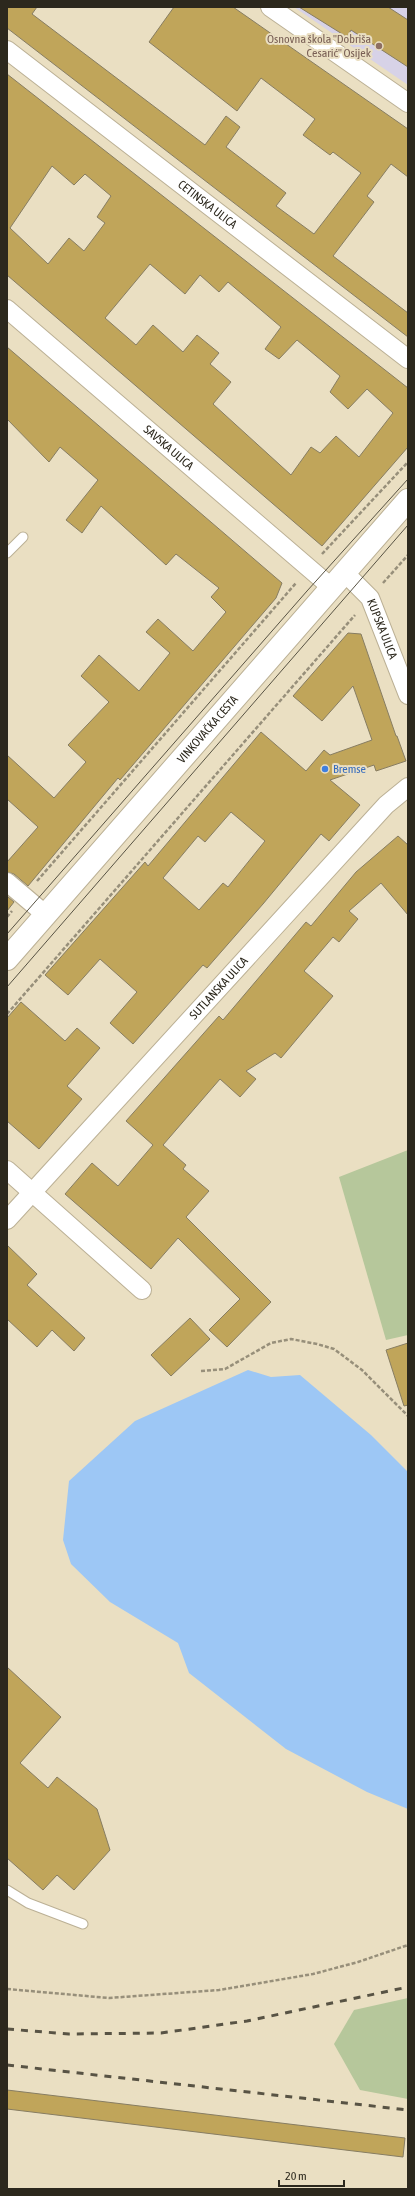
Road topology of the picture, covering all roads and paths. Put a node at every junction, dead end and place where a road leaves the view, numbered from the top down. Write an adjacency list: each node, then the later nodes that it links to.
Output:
1 (270, 7): 3 (street)
2 (7, 50): 5 (street, CETINSKA ULICA)
3 (408, 103)
4 (7, 309): 11 (street, SAVSKA ULICA)
5 (408, 359)
6 (408, 462): 11 (path)
7 (408, 500): 12 (main road, VINKOVAČKA CESTA)
8 (23, 537): 9 (lane)
9 (7, 553)
10 (408, 555): 13 (path)
11 (309, 568): 12 (street, SAVSKA ULICA); 17 (path)
12 (337, 579): 13 (street, KUPSKA ULICA); 18 (main road, VINKOVAČKA CESTA)
13 (370, 598): 14 (street, KUPSKA ULICA); 21 (path)
14 (408, 695)
15 (408, 787): 23 (street, SUTLANSKA ULICA)
16 (7, 882): 17 (street)
17 (24, 896): 18 (street); 19 (path)
18 (46, 915): 20 (main road, VINKOVAČKA CESTA)
19 (7, 917)
20 (7, 959)
21 (7, 1014)
22 (7, 1170): 23 (street)
23 (33, 1192): 24 (street, SUTLANSKA ULICA); 25 (street)
24 (7, 1220)
25 (142, 1290)
26 (201, 1371): 27 (path)
27 (408, 1416)
28 (7, 1890): 29 (lane)
29 (83, 1924)
30 (408, 1945): 31 (path)
31 (7, 1989)

